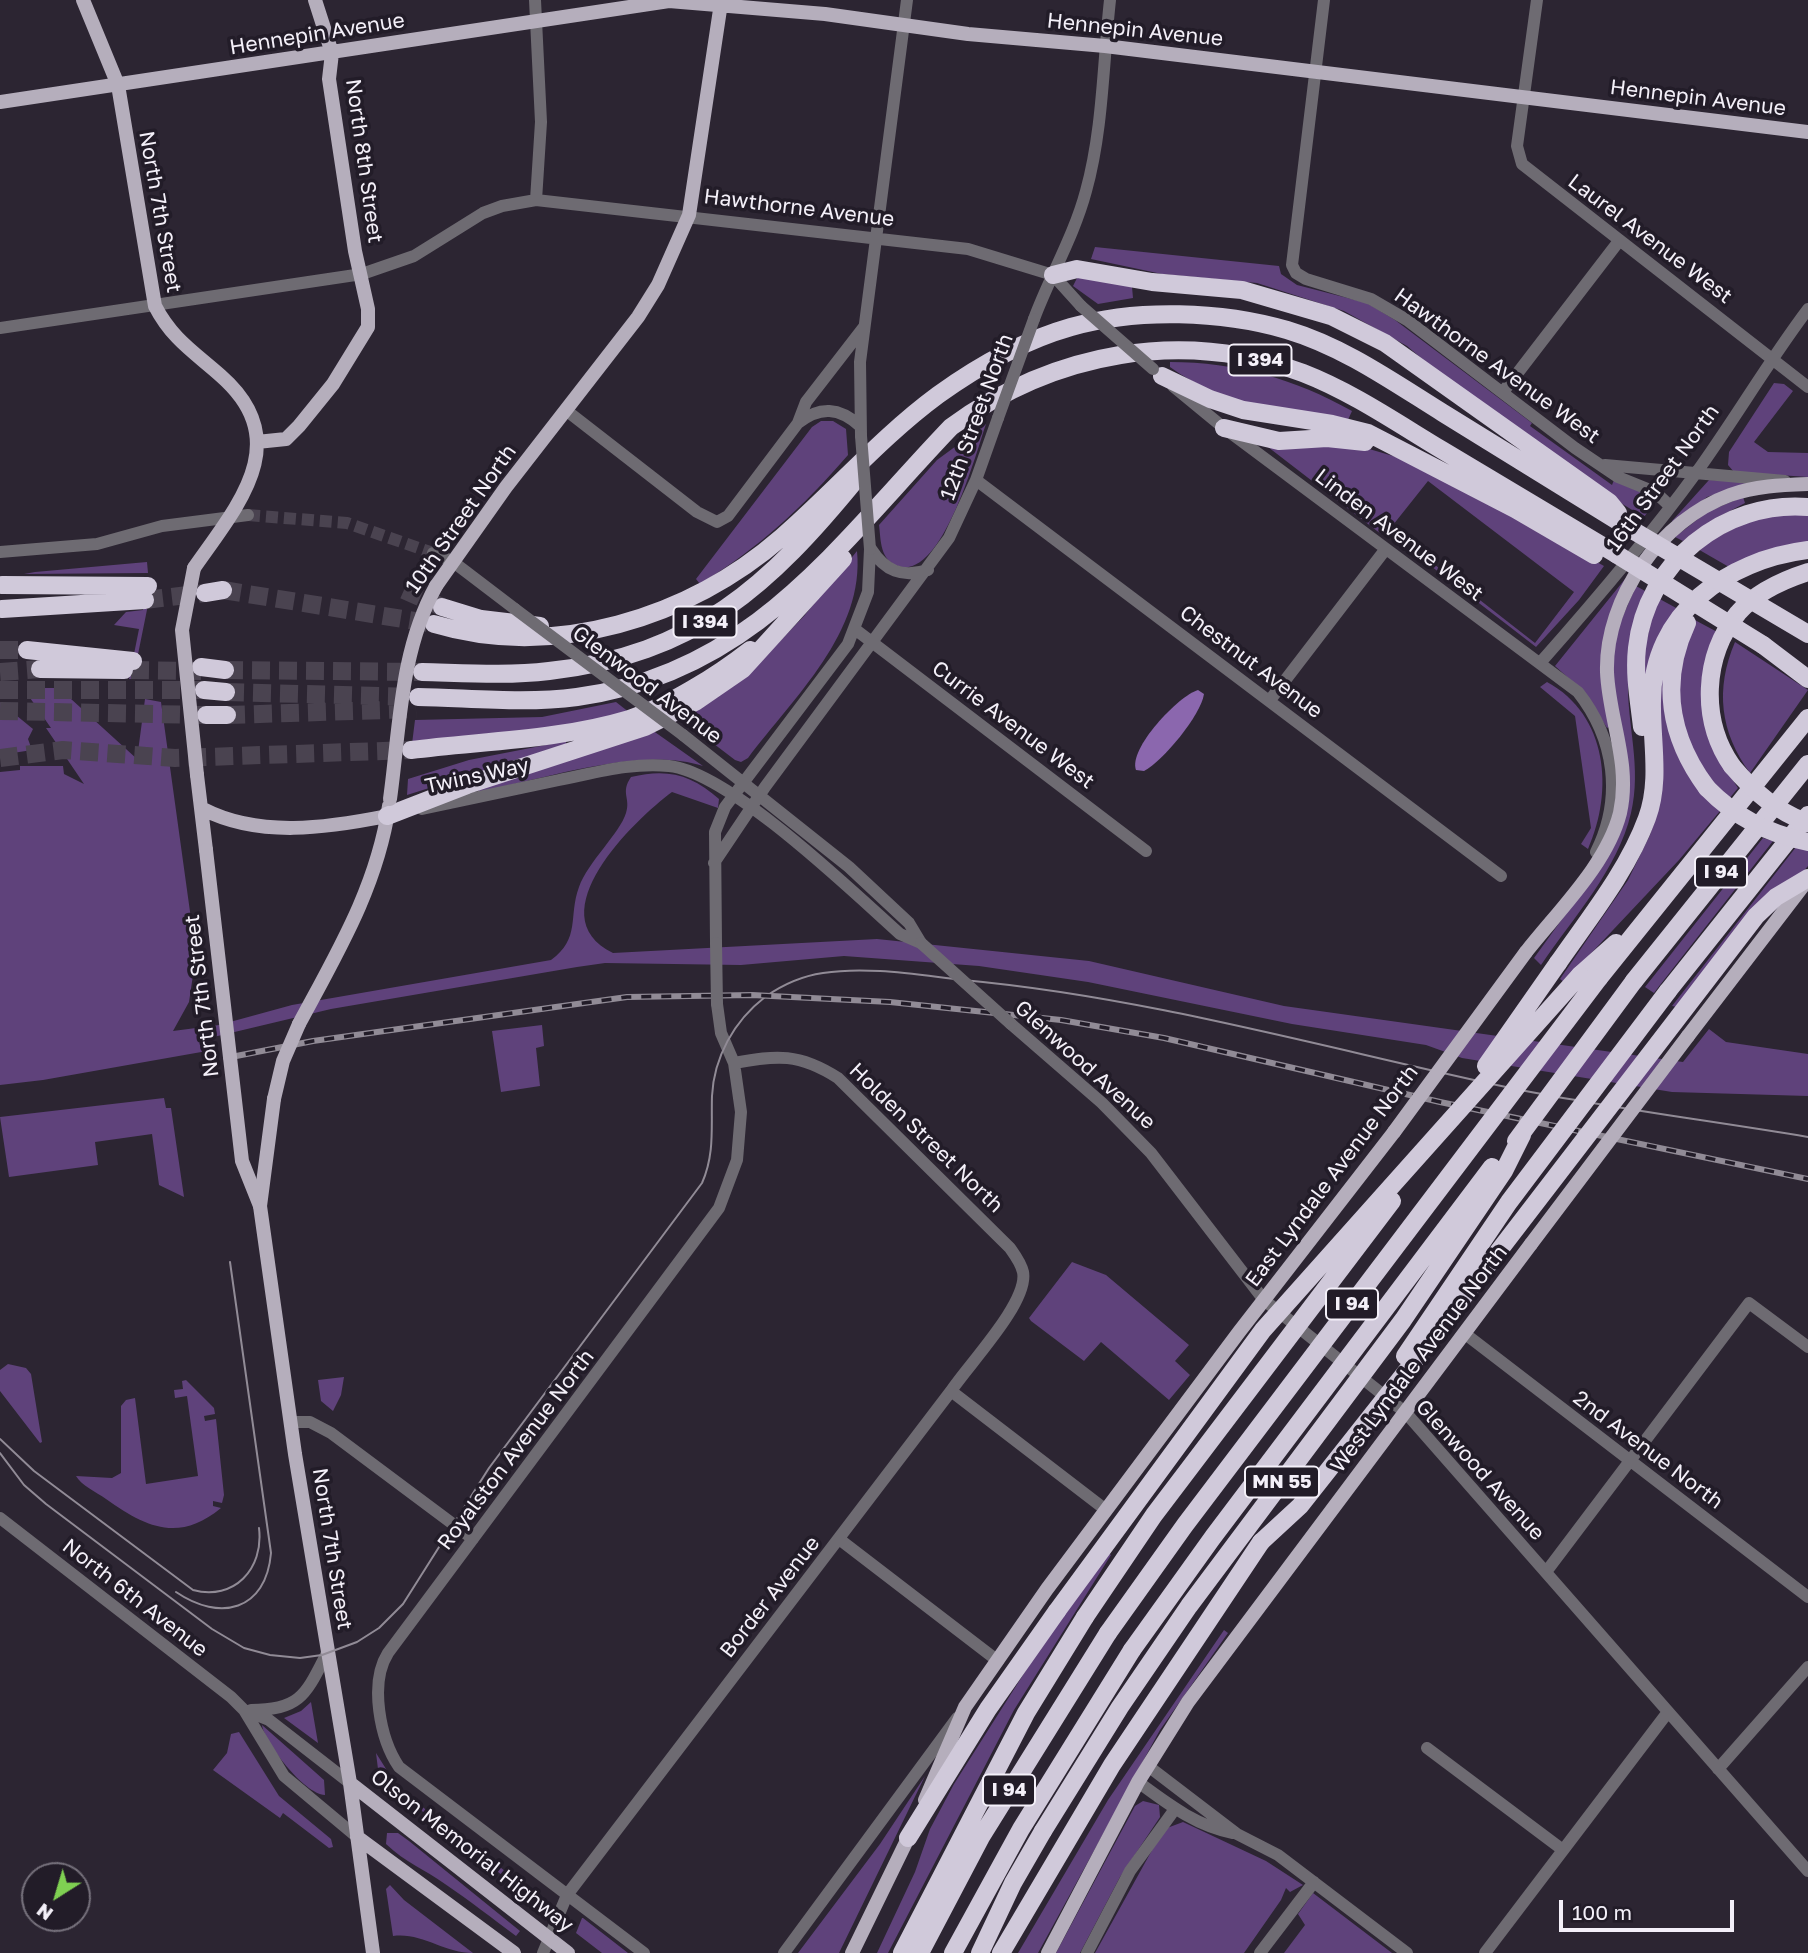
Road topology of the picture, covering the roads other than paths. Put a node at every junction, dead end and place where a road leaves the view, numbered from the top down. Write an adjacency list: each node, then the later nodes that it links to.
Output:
1 (83, 0): 14 (main road, North 7th Street)
2 (315, 0): 12 (main road)
3 (535, 0): 9 (street)
4 (907, 0): 10 (street)
5 (1110, 0): 11 (street, 12th Street North)
6 (1324, 0): 13 (street)
7 (1537, 0): 15 (street)
8 (722, 2): 9 (main road, Hennepin Avenue); 10 (main road, Hennepin Avenue); 19 (main road, 10th Street North)
9 (537, 22): 12 (main road, Hennepin Avenue); 18 (street)
10 (904, 25): 11 (main road, Hennepin Avenue); 20 (street)
11 (1105, 46): 13 (main road, Hennepin Avenue); 23 (street, 12th Street North)
12 (332, 53): 14 (main road, Hennepin Avenue); 22 (main road, North 8th Street)
13 (1317, 72): 15 (main road, Hennepin Avenue); 31 (street, Hawthorne Avenue West)
14 (118, 85): 16 (main road, Hennepin Avenue); 24 (main road, North 7th Street)
15 (1523, 98): 17 (main road, Hennepin Avenue); 21 (street, Laurel Avenue West)
16 (0, 102)
17 (1808, 132)
18 (537, 200): 19 (street, Hawthorne Avenue); 22 (street, Hawthorne Avenue)
19 (689, 215): 20 (street, Hawthorne Avenue); 32 (main road, 10th Street North)
20 (877, 237): 23 (street, Hawthorne Avenue); 26 (street)
21 (1619, 241): 28 (street, Laurel Avenue West); 31 (street)
22 (362, 274): 24 (street, Hawthorne Avenue); 37 (main road, North 8th Street)
23 (1053, 275): 29 (street, Linden Avenue West, bridge); 41 (street, 12th Street North, bridge); 48 (highway)
24 (155, 306): 27 (street, Hawthorne Avenue); 37 (main road, North 7th Street)
25 (1808, 309): 28 (street, 16th Street North)
26 (864, 327): 34 (street); 36 (street)
27 (0, 328)
28 (1771, 359): 30 (street, Laurel Avenue West); 40 (street, 16th Street North)
29 (1157, 373): 35 (street, Linden Avenue West); 38 (highway)
30 (1808, 387)
31 (1503, 392): 39 (street, Hawthorne Avenue West)
32 (567, 411): 34 (street); 55 (main road, 10th Street North)
33 (911, 417): 48 (highway, I 394); 64 (highway); 75 (highway, I 394)
34 (797, 423): 36 (street)
35 (1224, 428): 38 (highway); 50 (street, Linden Avenue West)
36 (860, 431): 49 (street, bridge)
37 (257, 442): 47 (main road, North 7th Street)
38 (1418, 457): 54 (highway)
39 (1605, 465): 40 (street, Hawthorne Avenue West); 44 (street, Hawthorne Avenue West)
40 (1696, 472): 42 (street, Hawthorne Avenue West); 44 (street, 16th Street North)
41 (976, 480): 56 (street, 12th Street North); 79 (street, Chestnut Avenue)
42 (1808, 483): 98 (main road, East Lyndale Avenue North)
43 (896, 484): 54 (highway, I 394); 62 (highway); 80 (highway, I 394)
44 (1670, 506): 70 (street, 16th Street North)
45 (1808, 507): 95 (highway)
46 (248, 515): 47 (street)
47 (229, 518): 52 (street); 91 (main road, North 7th Street, bridge)
48 (1633, 530): 66 (highway, I 394, bridge)
49 (870, 549): 56 (street); 65 (street)
50 (1385, 550): 70 (street, Linden Avenue West); 79 (street)
51 (1808, 550): 59 (highway)
52 (0, 552)
53 (433, 553): 55 (street, Glenwood Avenue)
54 (1612, 559): 68 (highway, bridge)
55 (452, 561): 86 (street, Glenwood Avenue, bridge); 90 (main road, 10th Street North, bridge)
56 (928, 570): 67 (street, 12th Street North)
57 (1808, 572): 93 (highway, bridge)
58 (2, 585): 61 (highway)
59 (1708, 587): 94 (highway, bridge); 95 (highway)
60 (442, 607): 64 (highway)
61 (2, 609)
62 (797, 611): 84 (highway); 90 (highway)
63 (433, 624): 64 (highway)
64 (617, 625)
65 (856, 630): 67 (street, Currie Avenue West); 86 (street)
66 (1808, 634)
67 (873, 643): 88 (street, 12th Street North); 96 (street, Currie Avenue West)
68 (1763, 645): 73 (highway); 76 (highway)
69 (27, 650): 71 (highway)
70 (1540, 663): 98 (street, Linden Avenue West)
71 (40, 669)
72 (201, 669): 74 (highway)
73 (1808, 669)
74 (225, 670)
75 (422, 672)
76 (1808, 679)
77 (204, 690): 78 (highway)
78 (226, 692)
79 (1270, 701): 99 (street, Chestnut Avenue)
80 (417, 703)
81 (206, 715): 82 (highway)
82 (227, 715)
83 (1808, 718): 101 (highway, I 94)
84 (411, 750)
85 (1808, 764): 104 (highway, I 94, bridge)
86 (744, 783): 87 (street); 88 (street, Glenwood Avenue)
87 (734, 795): 89 (street, Twins Way); 90 (street, Twins Way); 97 (street, Royalston Avenue North)
88 (760, 795): 89 (street); 102 (street, Glenwood Avenue)
89 (750, 807): 97 (street); 102 (street, Glenwood Avenue)
90 (388, 808): 91 (main road, Twins Way); 105 (main road, 10th Street North, bridge)
91 (203, 809): 105 (main road, North 7th Street, bridge)
92 (1808, 816): 118 (highway, bridge)
93 (1808, 823)
94 (1808, 842)
95 (1634, 844): 148 (highway, bridge)
96 (1146, 851)
97 (714, 863): 103 (street, Royalston Avenue North, bridge)
98 (1586, 875): 107 (main road, East Lyndale Avenue North, bridge)
99 (1501, 876)
100 (1808, 879): 108 (main road, West Lyndale Avenue North, bridge); 118 (highway, bridge)
101 (1641, 923): 135 (highway, bridge); 149 (highway, I 94, bridge)
102 (921, 943): 107 (street, Glenwood Avenue, bridge)
103 (733, 1063): 106 (street, Holden Street North); 116 (street, Royalston Avenue North)
104 (1521, 1135): 150 (highway, I 94, bridge); 151 (highway, MN 55, bridge)
105 (260, 1206): 112 (main road, North 7th Street)
106 (1023, 1281): 110 (street, Border Avenue)
107 (1265, 1300): 111 (street, Glenwood Avenue); 114 (main road, East Lyndale Avenue North)
108 (1464, 1333): 111 (main road, West Lyndale Avenue North); 113 (street, 2nd Avenue North)
109 (1808, 1347): 113 (street)
110 (951, 1391): 114 (street); 117 (street, Border Avenue)
111 (1406, 1413): 119 (street, Glenwood Avenue); 128 (main road, West Lyndale Avenue North)
112 (290, 1422): 116 (street); 121 (main road, North 7th Street)
113 (1629, 1461): 119 (street); 120 (street, 2nd Avenue North)
114 (1106, 1510): 122 (main road, East Lyndale Avenue North)
115 (0, 1518): 125 (street, North 6th Avenue)
116 (473, 1539): 139 (street, Royalston Avenue North)
117 (839, 1539): 122 (street); 139 (street, Border Avenue)
118 (1261, 1542): 152 (highway)
119 (1546, 1572): 126 (street, Glenwood Avenue)
120 (1808, 1597)
121 (327, 1653): 125 (street); 131 (main road, North 7th Street)
122 (998, 1661): 124 (main road, East Lyndale Avenue North)
123 (1808, 1667): 129 (street)
124 (965, 1707): 135 (main road, East Lyndale Avenue North); 146 (street)
125 (244, 1710): 131 (street, North 6th Avenue); 134 (street, North 6th Avenue)
126 (1668, 1712): 129 (street, Glenwood Avenue); 136 (street)
127 (1427, 1748): 136 (street)
128 (1148, 1766): 130 (main road, West Lyndale Avenue North); 133 (street)
129 (1718, 1769): 137 (street, Glenwood Avenue)
130 (1138, 1782): 132 (street); 153 (main road, West Lyndale Avenue North)
131 (350, 1783): 134 (main road, North 7th Street); 140 (main road, Olson Memorial Highway)
132 (1175, 1809): 133 (street); 154 (street)
133 (1237, 1834): 138 (street)
134 (356, 1837): 141 (main road, North 7th Street); 142 (main road)
135 (908, 1838): 147 (main road, East Lyndale Avenue North)
136 (1563, 1850): 157 (street)
137 (1808, 1871)
138 (1314, 1882): 155 (street); 156 (street)
139 (567, 1895): 140 (street, Border Avenue); 145 (street, Royalston Avenue North)
140 (548, 1938): 143 (street, Border Avenue); 144 (main road, Olson Memorial Highway)
141 (373, 1953)
142 (514, 1953)
143 (543, 1953)
144 (568, 1953)
145 (644, 1953)
146 (784, 1953)
147 (852, 1953)
148 (902, 1953)
149 (920, 1953)
150 (953, 1953)
151 (980, 1953)
152 (1001, 1953)
153 (1048, 1953)
154 (1087, 1953)
155 (1260, 1953)
156 (1407, 1953)
157 (1485, 1953)

